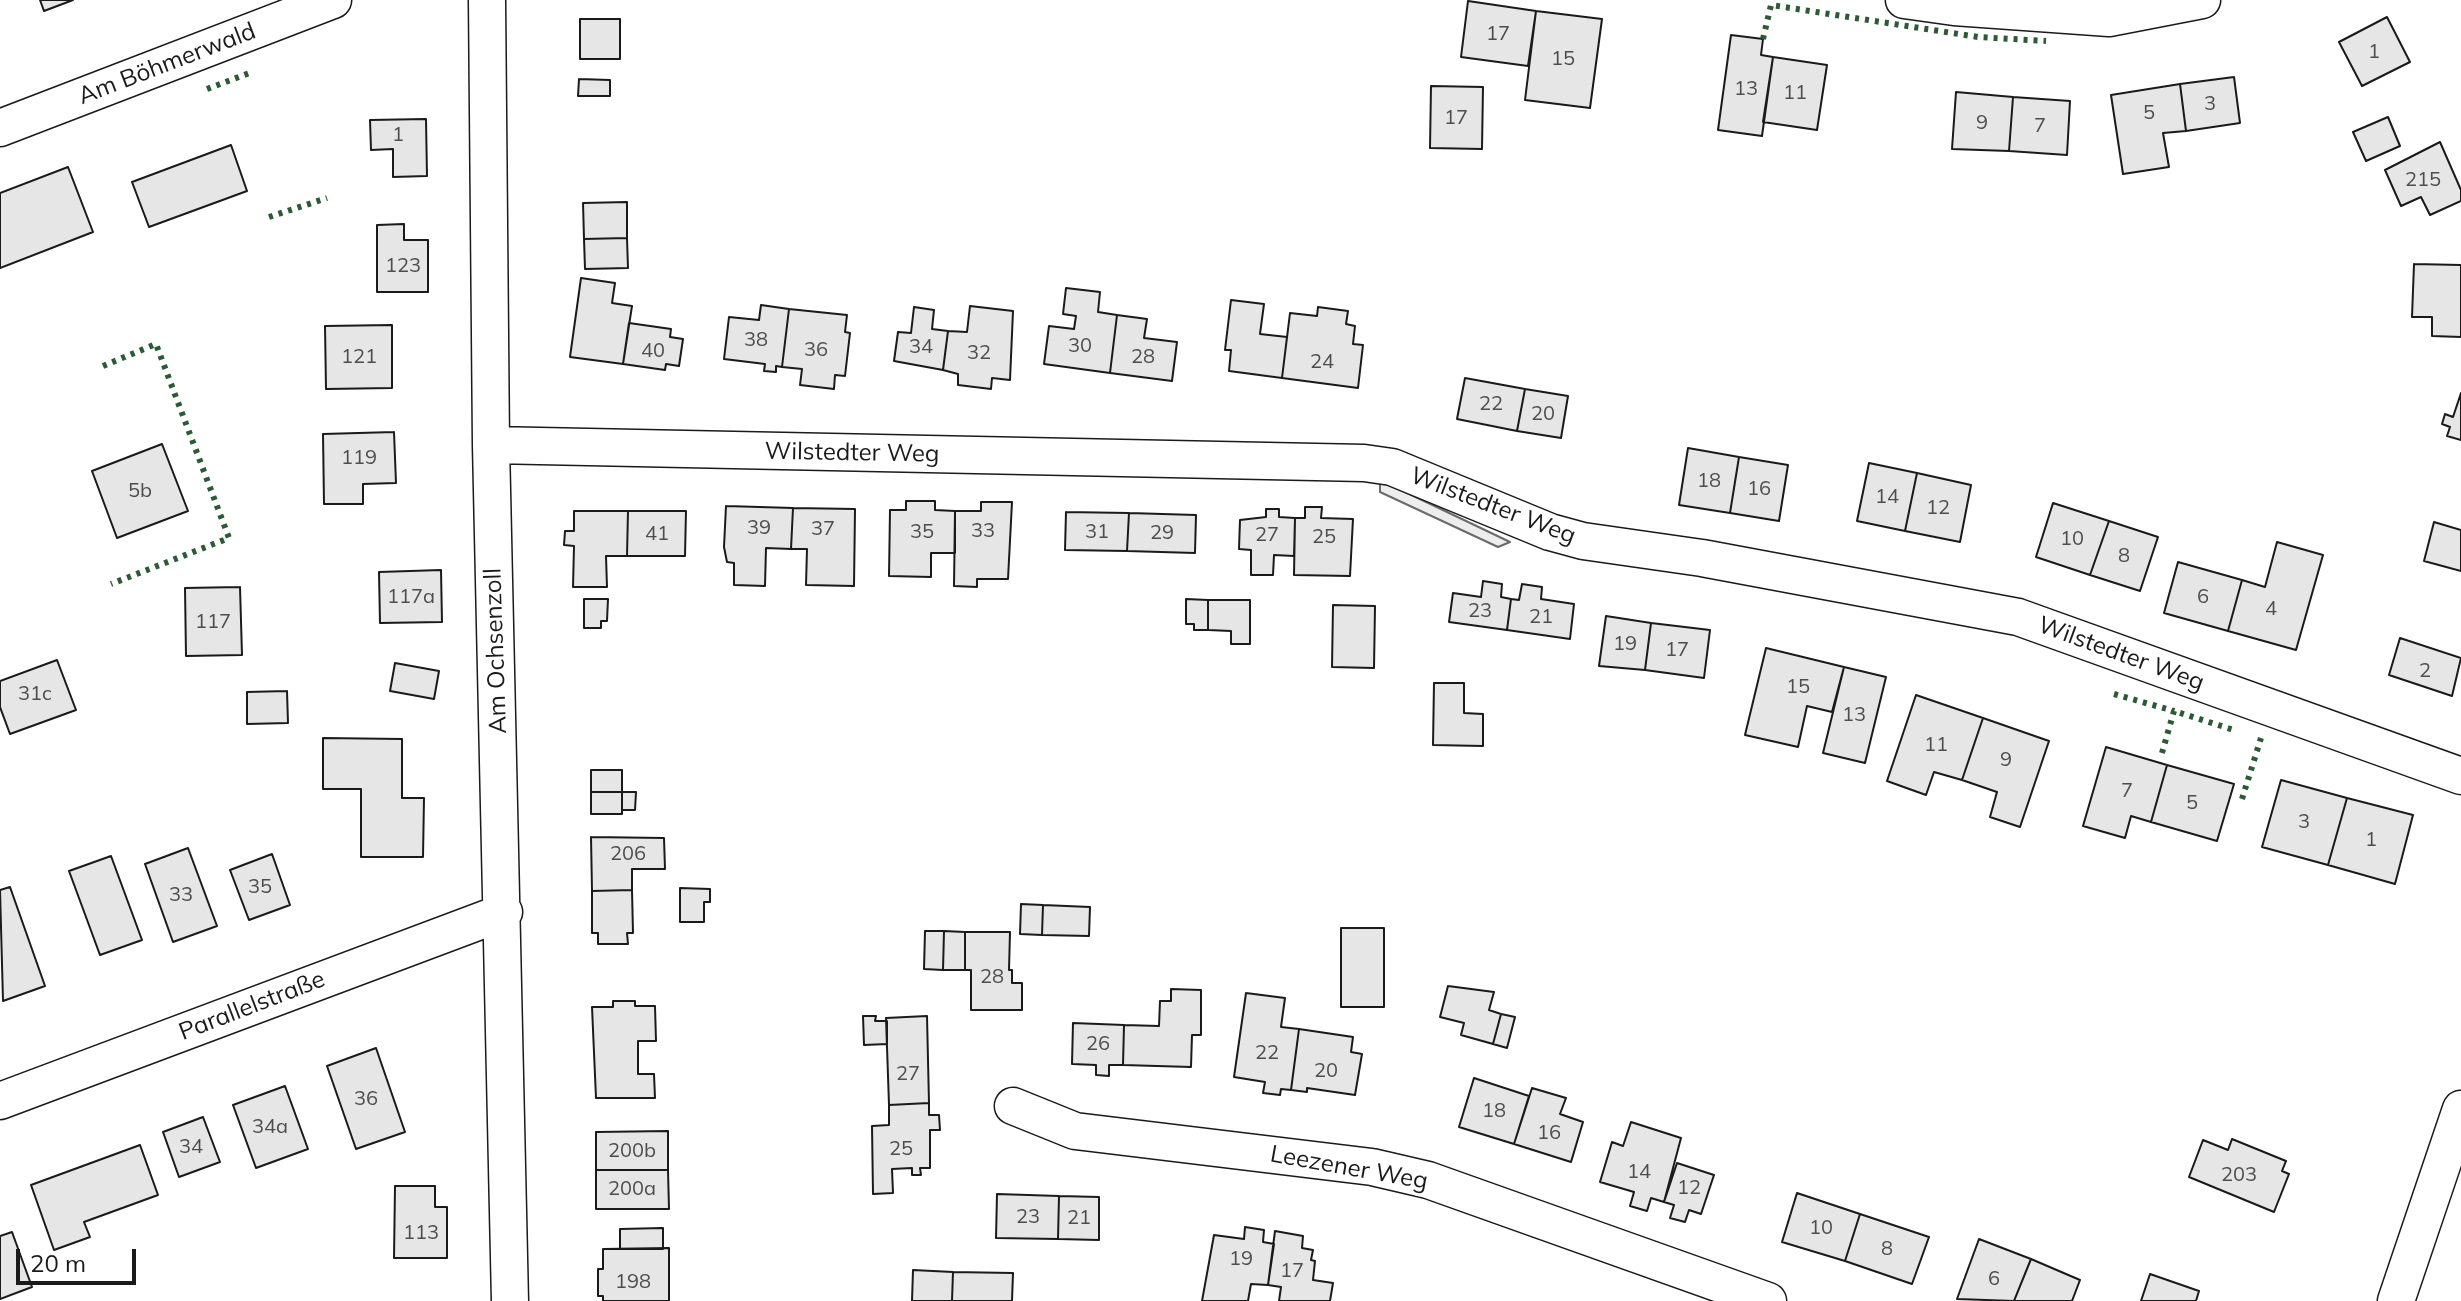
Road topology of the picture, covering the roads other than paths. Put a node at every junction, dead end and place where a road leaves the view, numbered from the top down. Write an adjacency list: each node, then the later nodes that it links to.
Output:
1 (333, 0): 5 (street, Am Böhmerwald)
2 (487, 0): 6 (street, Am Ochsenzoll)
3 (1904, 0): 4 (street)
4 (2202, 0)
5 (0, 128)
6 (491, 445): 7 (street, Wilstedter Weg); 8 (street, Am Ochsenzoll)
7 (2461, 776)
8 (504, 912): 9 (street, Parallelstraße); 12 (street, Am Ochsenzoll)
9 (0, 1101)
10 (1013, 1106): 13 (street, Leezener Weg)
11 (2461, 1109): 14 (street)
12 (510, 1301)
13 (1768, 1301)
14 (2396, 1301)

